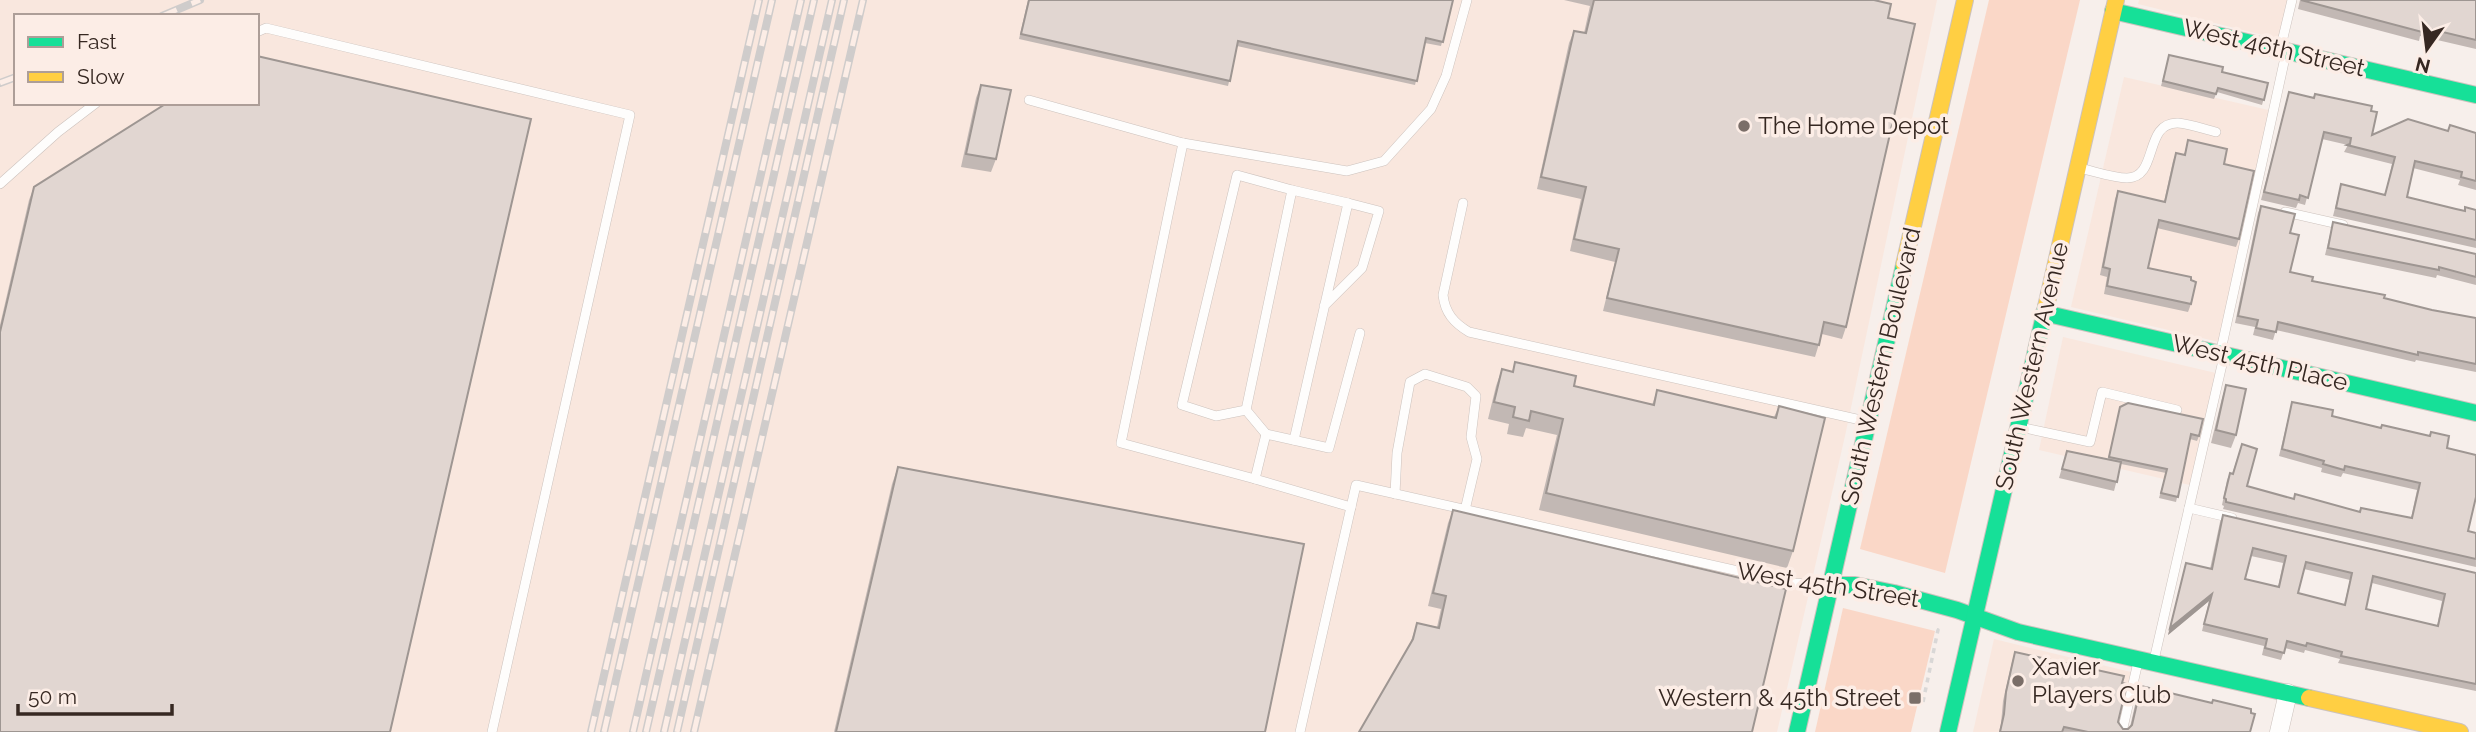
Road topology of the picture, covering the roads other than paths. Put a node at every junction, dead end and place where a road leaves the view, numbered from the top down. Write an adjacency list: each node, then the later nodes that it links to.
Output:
1 (1467, 0): 11 (lane)
2 (1965, 0): 28 (street, South Western Boulevard)
3 (2292, 0): 6 (lane)
4 (2114, 6): 6 (street, West 46th Street); 12 (street, South Western Avenue)
5 (259, 31): 42 (lane)
6 (2283, 50): 7 (street, West 46th Street); 17 (lane)
7 (2476, 95)
8 (1029, 100): 11 (lane)
9 (93, 105): 13 (lane)
10 (2216, 132): 12 (lane)
11 (1183, 143): 32 (lane)
12 (2077, 167): 22 (street, South Western Avenue)
13 (0, 184)
14 (1292, 190): 16 (lane); 25 (lane); 25 (lane)
15 (1463, 202): 28 (lane)
16 (1348, 203): 21 (lane); 21 (lane)
17 (2253, 205): 18 (lane); 24 (lane)
18 (2266, 208)
19 (2279, 211): 20 (lane)
20 (2358, 228)
21 (1324, 306): 31 (lane)
22 (2044, 313): 24 (street, West 45th Place); 29 (street, South Western Avenue)
23 (1360, 333): 31 (lane)
24 (2222, 354): 27 (street, West 45th Place); 35 (lane)
25 (1246, 410): 30 (lane)
26 (2177, 410): 29 (lane)
27 (2476, 413)
28 (1868, 422): 38 (street, South Western Boulevard)
29 (2018, 426): 39 (street, South Western Avenue)
30 (1266, 434): 31 (lane); 32 (lane)
31 (1294, 440)
32 (1255, 479): 34 (lane)
33 (1395, 494): 34 (lane, West 45th Street); 36 (lane, West 45th Street); 36 (lane)
34 (1351, 508): 43 (lane)
35 (2189, 508): 37 (lane); 40 (lane)
36 (1465, 510): 38 (lane, West 45th Street)
37 (2241, 520)
38 (1831, 585): 39 (street, West 45th Street); 44 (street, South Western Boulevard)
39 (1975, 614): 40 (street, West 45th Street); 45 (street, South Western Avenue)
40 (2146, 661): 41 (street, West 45th Street); 46 (lane)
41 (2288, 693): 47 (street); 48 (street, West 45th Street)
42 (492, 732)
43 (1300, 732)
44 (1797, 732)
45 (1948, 732)
46 (2122, 732)
47 (2278, 732)
48 (2460, 732)

